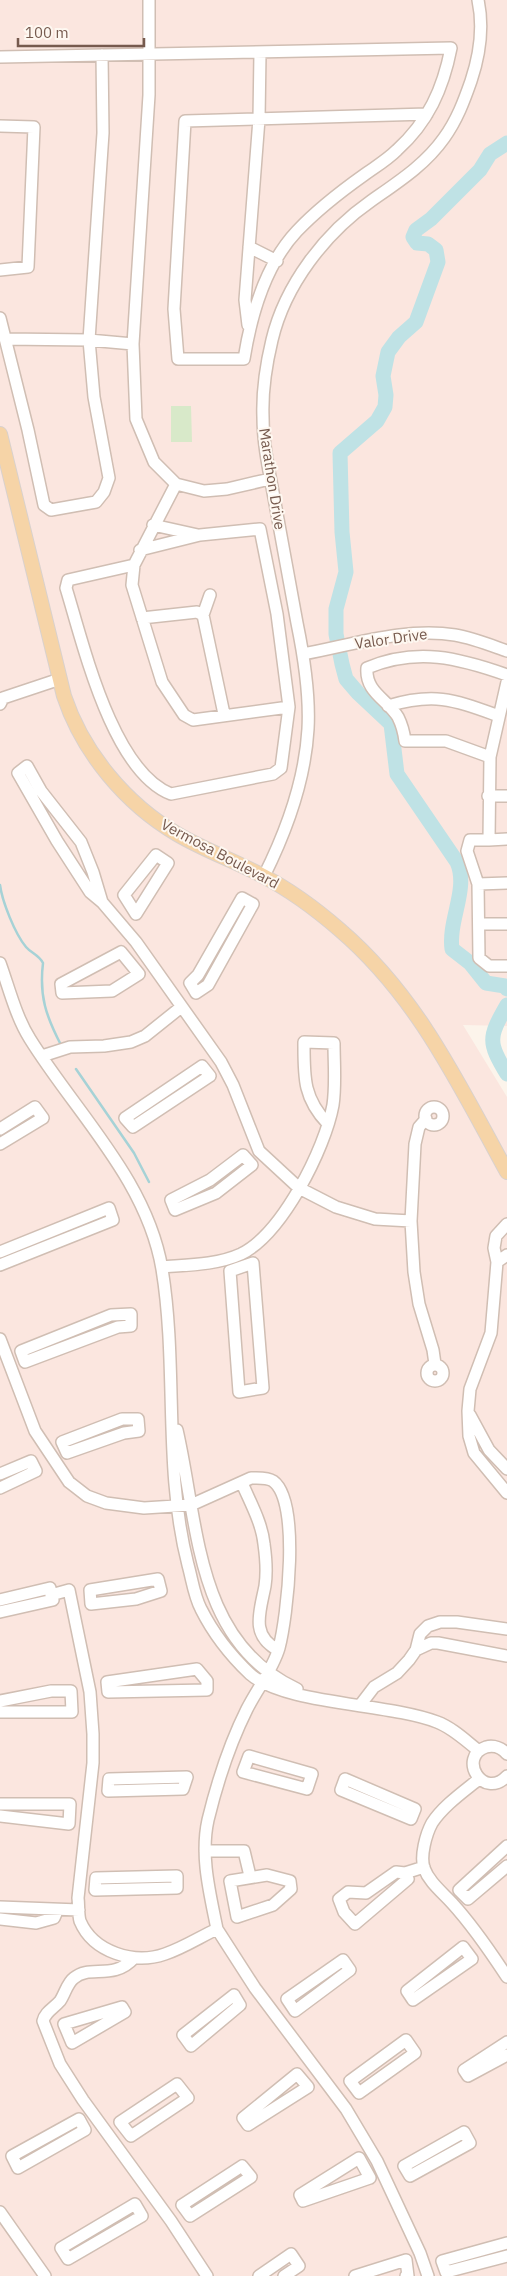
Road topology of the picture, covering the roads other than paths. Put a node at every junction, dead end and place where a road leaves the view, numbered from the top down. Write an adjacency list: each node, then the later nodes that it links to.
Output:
1 (149, 0): 5 (street)
2 (478, 0): 19 (street, Marathon Drive)
3 (260, 53): 5 (street); 7 (street); 8 (street)
4 (102, 55): 5 (street); 6 (street); 16 (street)
5 (149, 55): 17 (street)
6 (0, 57)
7 (428, 114): 8 (street); 11 (street)
8 (260, 119): 10 (street); 14 (street)
9 (0, 126): 12 (street)
10 (249, 247): 11 (street); 14 (street)
11 (277, 260): 14 (street)
12 (0, 270)
13 (0, 318): 15 (street)
14 (249, 329)
15 (5, 339): 16 (street); 16 (street)
16 (89, 340): 17 (street)
17 (132, 344): 20 (street)
18 (0, 434): 31 (main road, Vermosa Boulevard)
19 (270, 479): 20 (street); 29 (street, Marathon Drive)
20 (176, 484): 21 (street)
21 (153, 525): 22 (street); 23 (street)
22 (200, 535): 23 (street); 35 (street)
23 (140, 550): 24 (street)
24 (134, 565): 27 (street); 35 (street)
25 (210, 595): 26 (street)
26 (203, 615): 27 (street); 36 (street)
27 (142, 618): 36 (street)
28 (507, 650): 29 (street, Valor Drive)
29 (303, 654): 45 (street, Marathon Drive)
30 (507, 675): 34 (street)
31 (60, 679): 33 (street); 45 (main road, Vermosa Boulevard)
32 (507, 682): 37 (street)
33 (0, 704)
34 (388, 706): 37 (street); 38 (street)
35 (288, 707): 36 (street)
36 (224, 714)
37 (498, 716): 38 (street)
38 (490, 757): 39 (street)
39 (488, 796): 40 (street); 43 (street)
40 (507, 796)
41 (74, 834): 44 (street); 44 (street); 48 (street)
42 (507, 839): 43 (street)
43 (489, 840): 46 (street)
44 (57, 841): 48 (street)
45 (264, 876): 68 (main road, Vermosa Boulevard)
46 (478, 884): 47 (street); 51 (street)
47 (507, 884)
48 (102, 902): 50 (street)
49 (129, 904): 49 (street); 50 (street)
50 (116, 918): 53 (street)
51 (479, 924): 52 (street); 56 (street)
52 (507, 924)
53 (142, 951): 54 (street); 58 (street)
54 (129, 962): 54 (street)
55 (0, 963): 59 (street)
56 (507, 966)
57 (193, 987): 57 (street); 58 (street)
58 (178, 1003): 59 (street); 60 (street)
59 (42, 1056): 77 (street)
60 (220, 1062): 61 (street); 66 (street)
61 (206, 1070): 61 (street)
62 (426, 1119): 70 (street)
63 (328, 1124): 63 (street); 69 (street)
64 (0, 1129): 65 (street)
65 (0, 1144)
66 (259, 1151): 67 (street); 69 (street)
67 (249, 1160): 67 (street)
68 (507, 1172)
69 (299, 1188): 70 (street); 74 (street)
70 (410, 1220): 80 (street)
71 (507, 1224): 75 (street)
72 (0, 1252): 76 (street)
73 (507, 1254): 75 (street)
74 (240, 1261): 74 (street); 77 (street)
75 (497, 1262): 82 (street)
76 (0, 1265)
77 (162, 1268): 83 (street)
78 (0, 1339): 81 (street)
79 (24, 1357): 79 (street); 81 (street)
80 (435, 1364)
81 (6, 1368): 85 (street)
82 (468, 1410): 87 (street); 90 (street)
83 (173, 1414): 92 (street); 93 (street)
84 (65, 1448): 84 (street); 85 (street)
85 (51, 1456): 86 (street); 93 (street)
86 (33, 1466): 88 (street); 91 (street)
87 (507, 1469)
88 (0, 1474)
89 (242, 1483): 92 (street); 100 (street); 100 (street)
90 (505, 1485)
91 (0, 1488)
92 (191, 1505): 93 (street); 103 (street)
93 (177, 1506): 104 (street)
94 (51, 1595): 96 (street); 97 (street); 98 (street)
95 (90, 1597): 95 (street); 97 (street)
96 (0, 1600)
97 (72, 1600): 106 (street)
98 (0, 1612)
99 (507, 1629): 101 (street)
100 (278, 1650): 103 (street)
101 (416, 1650): 102 (street); 110 (street)
102 (507, 1656)
103 (267, 1670): 104 (street); 107 (street)
104 (261, 1682): 107 (street); 114 (street)
105 (108, 1687): 105 (street); 106 (street)
106 (90, 1696): 108 (street); 119 (street)
107 (312, 1696): 110 (street)
108 (71, 1700): 109 (street); 111 (street)
109 (0, 1701)
110 (361, 1704): 113 (street)
111 (0, 1712)
112 (505, 1749): 113 (street)
113 (479, 1751): 116 (street)
114 (227, 1760): 115 (street); 127 (street)
115 (247, 1762): 115 (street)
116 (479, 1779): 117 (street); 125 (street)
117 (506, 1780)
118 (108, 1786): 118 (street); 119 (street)
119 (90, 1788): 122 (street)
120 (0, 1804): 121 (street)
121 (69, 1813): 122 (street); 124 (street)
122 (88, 1814): 132 (street)
123 (413, 1814): 123 (street); 125 (street)
124 (0, 1816)
125 (431, 1825): 129 (street)
126 (507, 1846): 134 (street)
127 (205, 1850): 131 (street); 140 (street)
128 (507, 1866): 134 (street)
129 (424, 1867): 130 (street); 135 (street)
130 (405, 1873): 130 (street)
131 (250, 1876): 131 (street)
132 (80, 1882): 133 (street); 137 (street)
133 (96, 1883): 133 (street)
134 (463, 1894): 135 (street)
135 (452, 1903): 141 (street)
136 (0, 1907): 138 (street)
137 (79, 1910): 138 (street); 143 (street)
138 (57, 1911): 139 (street)
139 (0, 1919)
140 (217, 1929): 143 (street); 145 (street)
141 (482, 1940): 142 (street); 144 (street)
142 (468, 1953): 142 (street)
143 (134, 1958): 151 (street)
144 (507, 1977)
145 (255, 1988): 146 (street); 148 (street)
146 (237, 2000): 146 (street)
147 (291, 2005): 147 (street); 148 (street)
148 (278, 2017): 153 (street)
149 (69, 2034): 149 (street); 151 (street)
150 (507, 2042): 152 (street)
151 (51, 2043): 157 (street)
152 (507, 2055)
153 (317, 2070): 154 (street); 156 (street)
154 (301, 2080): 154 (street)
155 (354, 2088): 155 (street); 156 (street)
156 (338, 2098): 161 (street)
157 (93, 2116): 158 (street); 160 (street)
158 (82, 2124): 158 (street)
159 (125, 2128): 159 (street); 160 (street)
160 (111, 2139): 165 (street)
161 (377, 2161): 162 (street); 164 (street)
162 (364, 2167): 162 (street)
163 (407, 2172): 163 (street); 164 (street)
164 (386, 2181): 173 (street)
165 (154, 2198): 166 (street); 169 (street)
166 (138, 2209): 166 (street)
167 (186, 2211): 167 (street); 169 (street)
168 (0, 2212): 175 (street)
169 (171, 2221): 176 (street)
170 (507, 2243): 172 (street)
171 (507, 2256): 172 (street)
172 (443, 2266): 173 (street)
173 (426, 2270): 174 (street)
174 (406, 2272): 179 (street)
175 (45, 2276)
176 (207, 2276)
177 (259, 2276): 178 (street)
178 (284, 2276)
179 (355, 2276)

